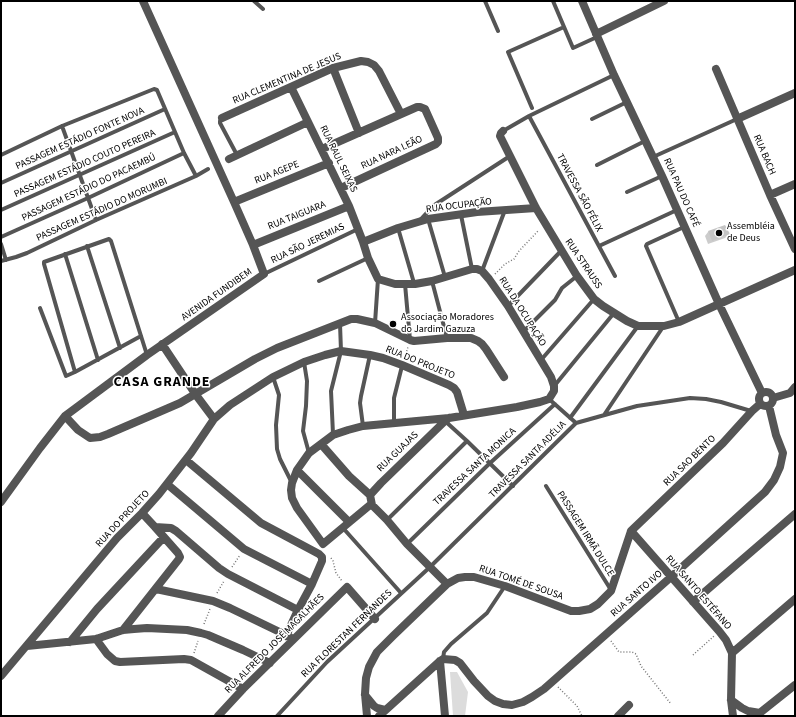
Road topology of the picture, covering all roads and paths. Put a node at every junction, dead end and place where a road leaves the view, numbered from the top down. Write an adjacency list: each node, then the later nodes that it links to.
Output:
1 (143, 1): 49 (street, AVENIDA FUNDIBEM)
2 (254, 1): 7 (lane)
3 (485, 1): 9 (lane)
4 (553, 1): 8 (lane)
5 (582, 1): 10 (street, RUA PAU DO CAFÉ)
6 (664, 1): 10 (street)
7 (263, 9)
8 (564, 27): 10 (lane); 17 (lane)
9 (498, 31)
10 (597, 35): 13 (street, RUA PAU DO CAFÉ)
11 (333, 68): 14 (street, RUA CLEMENTINA DE JESUS); 19 (street, RUA CLEMENTINA DE JESUS); 28 (street)
12 (716, 69): 23 (street, RUA BACH)
13 (614, 75): 16 (street, RUA PAU DO CAFÉ); 20 (lane)
14 (291, 87): 21 (street, RUA CLEMENTINA DE JESUS); 24 (street, RUA RAUL SEIXAS)
15 (795, 93): 23 (street)
16 (627, 102): 22 (lane); 29 (street, RUA PAU DO CAFÉ)
17 (532, 108)
18 (165, 109): 25 (lane); 27 (lane); 31 (lane, PASSAGEM ESTÁDIO FONTE NOVA)
19 (400, 114): 28 (street); 45 (street, RUA NARA LEÃO)
20 (529, 116): 26 (lane); 67 (lane, TRAVESSA SÃO FÉLIX)
21 (222, 118): 35 (lane)
22 (592, 119)
23 (737, 119): 36 (lane); 47 (street, RUA BACH)
24 (308, 122): 30 (street, RUA RAUL SEIXAS); 35 (street)
25 (62, 126): 31 (lane); 33 (lane)
26 (503, 131): 34 (street, RUA STRAUSS)
27 (175, 132): 32 (lane); 40 (lane, PASSAGEM ESTÁDIO COUTO PEREIRA)
28 (359, 133): 30 (street)
29 (646, 141): 36 (street, RUA PAU DO CAFÉ); 38 (lane)
30 (322, 149): 37 (street, RUA RAUL SEIXAS)
31 (71, 152): 40 (lane); 43 (lane, PASSAGEM ESTÁDIO FONTE NOVA)
32 (184, 153): 41 (lane); 48 (lane, PASSAGEM ESTÁDIO DO PACAEMBÚ)
33 (1, 155)
34 (510, 156): 51 (street, RUA STRAUSS); 57 (lane)
35 (233, 157)
36 (653, 157): 42 (street, RUA PAU DO CAFÉ)
37 (329, 163): 45 (street, RUA RAUL SEIXAS); 49 (street, RUA AGEPE)
38 (597, 165)
39 (208, 169): 41 (lane, PASSAGEM ESTÁDIO DO MORUMBI)
40 (79, 176): 48 (lane); 52 (lane, PASSAGEM ESTÁDIO COUTO PEREIRA)
41 (196, 176): 56 (lane, PASSAGEM ESTÁDIO DO MORUMBI)
42 (662, 176): 46 (lane); 54 (street, RUA PAU DO CAFÉ)
43 (1, 183)
44 (795, 184): 47 (street)
45 (341, 188): 50 (street, RUA RAUL SEIXAS)
46 (627, 192)
47 (770, 195): 68 (street, RUA BACH)
48 (88, 198): 56 (lane); 62 (lane, PASSAGEM ESTÁDIO DO PACAEMBÚ)
49 (234, 202): 65 (street, AVENIDA FUNDIBEM)
50 (350, 206): 60 (street, RUA RAUL SEIXAS); 65 (street, RUA TAIGUARA)
51 (536, 208): 53 (street, RUA OCUPAÇÃO); 58 (street, RUA STRAUSS)
52 (1, 210)
53 (505, 210): 55 (street, RUA OCUPAÇÃO); 75 (lane)
54 (678, 210): 59 (street, RUA PAU DO CAFÉ); 67 (lane)
55 (461, 214): 57 (street, RUA OCUPAÇÃO); 73 (lane)
56 (96, 220): 72 (lane, PASSAGEM ESTÁDIO DO MORUMBI)
57 (424, 220): 61 (street, RUA OCUPAÇÃO); 79 (lane)
58 (545, 224): 69 (street, RUA STRAUSS); 81 (path)
59 (685, 227): 87 (street, RUA PAU DO CAFÉ); 91 (lane)
60 (358, 228): 63 (street, RUA RAUL SEIXAS); 76 (lane, RUA SÃO JEREMIAS)
61 (398, 228): 63 (street, RUA OCUPAÇÃO); 85 (lane)
62 (1, 237)
63 (363, 242): 71 (street)
64 (1, 244): 72 (lane)
65 (253, 245): 76 (street, AVENIDA FUNDIBEM)
66 (87, 246): 70 (lane); 97 (lane); 101 (lane)
67 (599, 246): 78 (lane, TRAVESSA SÃO FÉLIX)
68 (795, 249)
69 (562, 251): 77 (street, RUA STRAUSS); 88 (lane)
70 (65, 254): 105 (lane); 109 (lane)
71 (368, 258): 80 (street); 82 (lane)
72 (4, 261)
73 (472, 269): 75 (street); 79 (street)
74 (795, 270): 87 (street, RUA STRAUSS)
75 (482, 271): 81 (street, RUA DA OCUPAÇÃO)
76 (264, 274): 100 (street, AVENIDA FUNDIBEM)
77 (577, 276): 86 (street, RUA STRAUSS); 96 (lane)
78 (615, 276)
79 (445, 277): 83 (street)
80 (378, 279): 84 (street); 92 (lane)
81 (489, 279): 88 (street, RUA DA OCUPAÇÃO)
82 (319, 281)
83 (432, 281): 85 (street); 98 (lane)
84 (405, 284): 85 (street); 99 (lane)
85 (415, 284)
86 (594, 299): 90 (street, RUA STRAUSS); 106 (lane)
87 (719, 304): 91 (street, RUA STRAUSS); 114 (street, RUA PAU DO CAFÉ)
88 (508, 306): 96 (street, RUA DA OCUPAÇÃO)
89 (40, 308): 109 (lane)
90 (614, 313): 94 (street, RUA STRAUSS); 112 (lane)
91 (679, 322): 95 (street, RUA STRAUSS)
92 (375, 323): 93 (street); 99 (street)
93 (340, 324): 102 (lane); 115 (street)
94 (638, 326): 95 (street, RUA STRAUSS); 124 (lane)
95 (664, 326): 122 (lane)
96 (524, 332): 106 (street, RUA DA OCUPAÇÃO)
97 (141, 336): 101 (lane); 103 (lane)
98 (447, 338): 99 (street); 111 (street)
99 (410, 340): 108 (path)
100 (162, 344): 103 (street, AVENIDA FUNDIBEM); 115 (street)
101 (120, 348): 105 (lane)
102 (341, 351): 104 (street, RUA DO PROJETO); 107 (street, RUA DO PROJETO); 130 (lane)
103 (147, 355): 123 (street, AVENIDA FUNDIBEM)
104 (370, 355): 108 (street, RUA DO PROJETO); 129 (lane)
105 (98, 360): 109 (lane)
106 (541, 360): 112 (street, RUA DA OCUPAÇÃO)
107 (304, 362): 110 (street, RUA DO PROJETO); 133 (lane)
108 (402, 365): 121 (street, RUA DO PROJETO); 128 (lane)
109 (75, 372)
110 (273, 377): 125 (street, RUA DO PROJETO); 137 (lane)
111 (504, 377)
112 (554, 386): 117 (street)
113 (795, 387): 116 (street)
114 (762, 393): 116 (street); 118 (street)
115 (196, 394): 123 (street); 125 (street)
116 (773, 398): 119 (street)
117 (552, 401): 121 (street); 124 (lane); 135 (lane, TRAVESSA SANTA MONICA)
118 (760, 404): 119 (street); 120 (street, RUA SAO BENTO)
119 (769, 406): 156 (street, RUA SANTO IVO)
120 (752, 411): 122 (lane, TRAVESSA SANTA ADÉLIA); 149 (street, RUA SAO BENTO)
121 (464, 415): 126 (street)
122 (604, 415): 127 (lane, TRAVESSA SANTA ADÉLIA)
123 (65, 416): 142 (street, AVENIDA FUNDIBEM)
124 (570, 418): 127 (lane)
125 (214, 419): 134 (street, RUA DO PROJETO)
126 (447, 420): 128 (street); 131 (lane); 141 (street, RUA GUAJAS)
127 (576, 423): 139 (lane, TRAVESSA SANTA ADÉLIA)
128 (394, 424): 129 (street)
129 (363, 426): 130 (street)
130 (333, 435): 132 (street)
131 (467, 441): 135 (lane); 146 (lane)
132 (321, 444): 133 (street); 141 (street)
133 (310, 453): 136 (street)
134 (186, 460): 138 (street, RUA DO PROJETO); 157 (street)
135 (489, 464): 139 (lane); 152 (lane, TRAVESSA SANTA MONICA)
136 (297, 470): 137 (street); 147 (street)
137 (292, 483): 151 (street)
138 (168, 484): 144 (street, RUA DO PROJETO); 153 (street)
139 (513, 486): 154 (lane, TRAVESSA SANTA ADÉLIA)
140 (546, 486): 162 (lane, PASSAGEM IRMÃ DULCE)
141 (370, 495): 143 (street)
142 (1, 502)
143 (372, 505): 146 (street); 147 (street)
144 (142, 513): 148 (street); 177 (street, RUA DO PROJETO)
145 (795, 514): 166 (street)
146 (387, 520): 152 (street)
147 (346, 524): 151 (street); 163 (lane)
148 (155, 527): 150 (street); 155 (street)
149 (631, 531): 156 (street, RUA SANTO ESTÉFANO); 162 (street, RUA TOMÉ DE SOUSA)
150 (164, 537): 161 (street); 176 (street)
151 (323, 544): 160 (path)
152 (407, 544): 154 (street)
153 (244, 549): 155 (path); 157 (street)
154 (430, 567): 158 (street); 163 (lane, RUA FLORESTAN FERNANDES)
155 (228, 574): 165 (path); 167 (street)
156 (671, 577): 166 (street, RUA SANTO ESTÉFANO); 172 (street, RUA SANTO IVO)
157 (312, 584): 167 (street)
158 (447, 584): 159 (street, RUA TOMÉ DE SOUSA); 187 (street, RUA TOMÉ DE SOUSA)
159 (505, 586): 162 (street, RUA TOMÉ DE SOUSA); 181 (lane)
160 (347, 587): 168 (street); 175 (street, RUA ALFREDO JOSÉ MAGALHÃES)
161 (156, 589): 165 (street); 169 (street)
162 (611, 591)
163 (401, 593): 168 (lane, RUA FLORESTAN FERNANDES)
164 (795, 599): 178 (street)
165 (213, 601): 171 (path); 173 (street)
166 (693, 602): 170 (street, RUA SANTO ESTÉFANO)
167 (298, 610): 173 (street)
168 (374, 619): 194 (lane, RUA FLORESTAN FERNANDES)
169 (123, 630): 171 (street); 174 (street)
170 (719, 631): 178 (street, RUA SANTO ESTÉFANO); 179 (path)
171 (200, 632): 180 (path); 182 (street)
172 (606, 634): 184 (street, RUA SANTO IVO); 189 (path)
173 (286, 636): 175 (street)
174 (96, 639): 176 (street); 180 (street)
175 (294, 640): 182 (street, RUA ALFREDO JOSÉ MAGALHÃES)
176 (70, 642): 177 (street)
177 (27, 646): 183 (street, RUA DO PROJETO)
178 (732, 653): 188 (street, RUA SANTO ESTÉFANO)
179 (693, 655)
180 (192, 660): 186 (street)
181 (442, 660): 184 (street, RUA SANTO IVO); 191 (street); 196 (street)
182 (270, 663): 186 (street, RUA ALFREDO JOSÉ MAGALHÃES)
183 (1, 676)
184 (552, 682): 197 (path)
185 (795, 685): 192 (street)
186 (243, 690): 193 (street, RUA ALFREDO JOSÉ MAGALHÃES)
187 (365, 694): 191 (street); 195 (street, RUA TOMÉ DE SOUSA)
188 (731, 700): 192 (street); 199 (street, RUA SANTO ESTÉFANO)
189 (671, 704)
190 (629, 705): 198 (street)
191 (382, 713)
192 (758, 714)
193 (218, 716)
194 (277, 716)
195 (366, 716)
196 (445, 716)
197 (582, 716)
198 (618, 716)
199 (732, 716)

